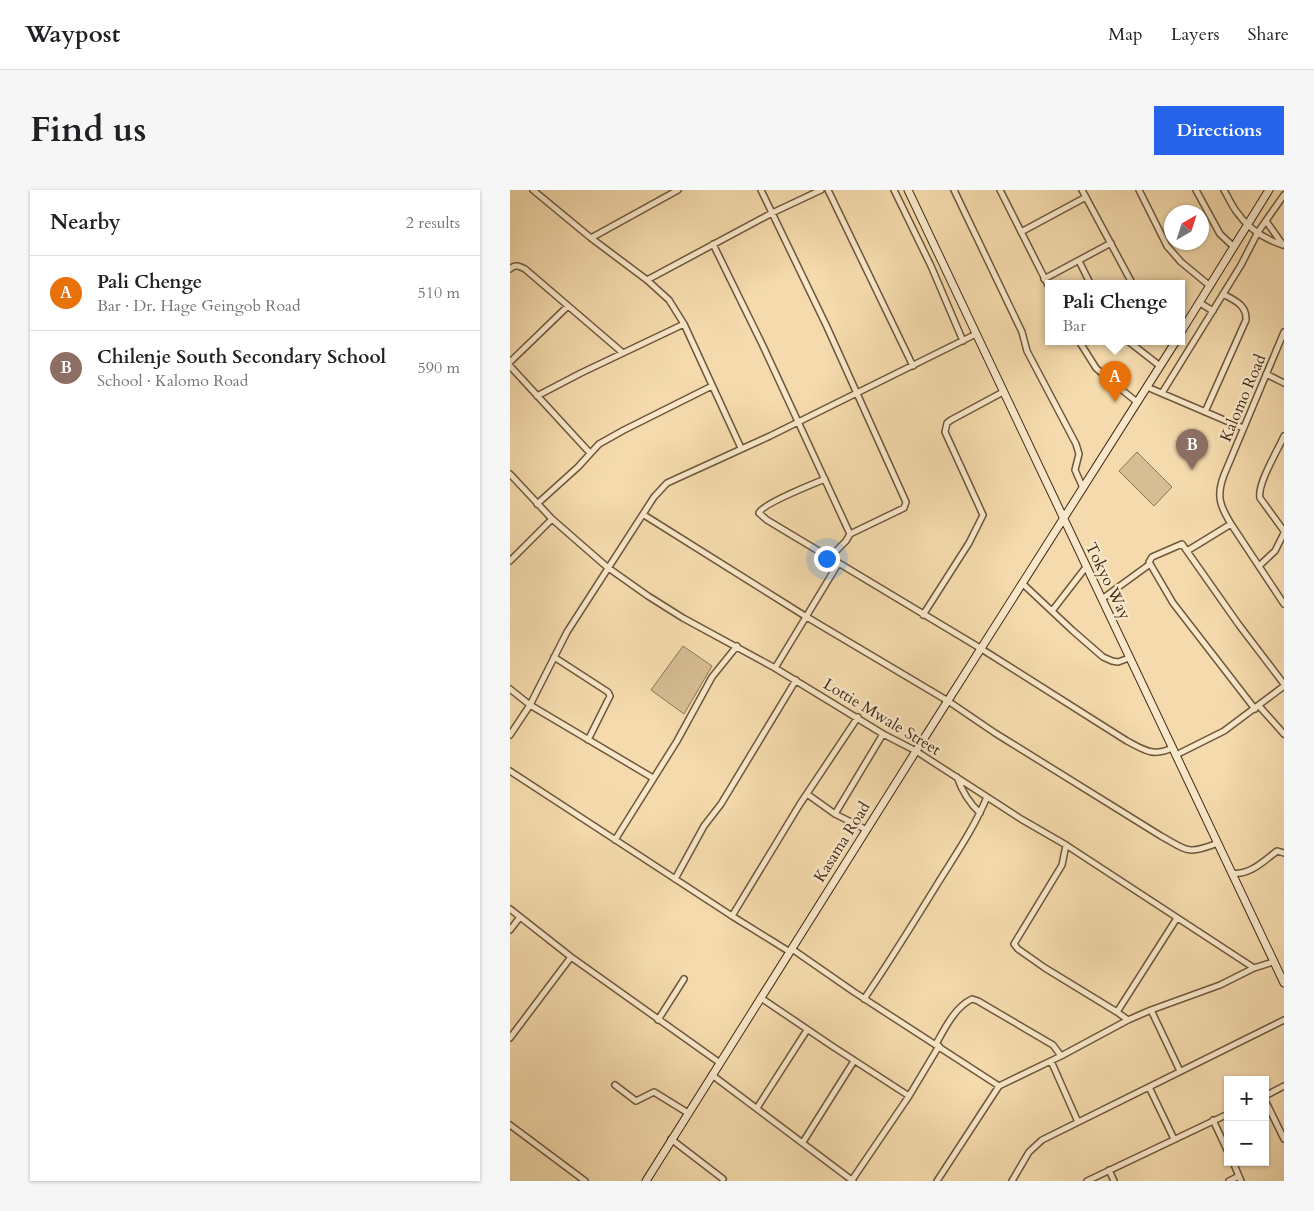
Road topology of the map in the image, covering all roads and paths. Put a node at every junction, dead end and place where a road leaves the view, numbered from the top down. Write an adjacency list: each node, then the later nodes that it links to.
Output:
1 (533, 190): 23 (street)
2 (678, 190): 23 (street)
3 (761, 190): 17 (street)
4 (821, 190): 17 (street)
5 (828, 190): 50 (street)
6 (894, 190): 24 (street)
7 (908, 190): 20 (street, Tokyo Way)
8 (954, 190): 69 (street)
9 (1000, 190): 21 (street)
10 (1082, 190): 16 (street)
11 (1139, 190): 35 (street)
12 (1196, 190): 28 (street)
13 (1224, 190): 19 (street)
14 (1269, 190): 19 (street)
15 (1284, 195): 18 (street)
16 (1086, 197): 21 (street); 25 (street)
17 (772, 213): 26 (street); 57 (street)
18 (1266, 221): 22 (street); 27 (street)
19 (1248, 226): 22 (street); 28 (street)
20 (928, 232): 24 (street); 43 (street, Tokyo Way)
21 (1021, 232): 31 (street)
22 (1258, 232): 27 (street); 36 (street)
23 (591, 238): 32 (street)
24 (916, 238): 44 (street)
25 (1111, 243): 29 (street); 34 (street)
26 (713, 244): 32 (street); 62 (street)
27 (1283, 246)
28 (1234, 247): 35 (street)
29 (1079, 261): 31 (street); 33 (street)
30 (510, 269): 38 (street)
31 (1044, 279)
32 (648, 280): 40 (street)
33 (1088, 280)
34 (1130, 280)
35 (1210, 286): 37 (street)
36 (1223, 294): 39 (street); 61 (street)
37 (1200, 303): 39 (street); 41 (street)
38 (568, 306): 48 (street); 49 (street)
39 (1213, 310): 58 (street)
40 (684, 324): 48 (street); 54 (street)
41 (1185, 325)
42 (1284, 332): 52 (street, Kalomo Road)
43 (976, 334): 44 (street); 56 (street, Tokyo Way)
44 (963, 341): 50 (street)
45 (1082, 345): 60 (street)
46 (1133, 345): 51 (street)
47 (1173, 345): 51 (street, Kasama Road)
48 (623, 353): 59 (street)
49 (510, 364): 59 (street)
50 (913, 366): 57 (street)
51 (1160, 366): 55 (street, Kasama Road)
52 (1266, 374): 53 (street); 63 (street, Kalomo Road)
53 (1284, 383)
54 (712, 386): 65 (street); 66 (street)
55 (1147, 387): 58 (street); 60 (street, Kasama Road)
56 (1003, 392): 71 (street, Tokyo Way); 95 (street)
57 (857, 393): 62 (street); 78 (street)
58 (1162, 394): 61 (street)
59 (537, 396): 66 (street)
60 (1137, 402): 69 (street, Kasama Road)
61 (1205, 412): 63 (street)
62 (799, 422): 65 (street); 68 (street)
63 (1243, 428): 76 (street, Kalomo Road)
64 (1284, 436): 77 (street)
65 (741, 448): 73 (street)
66 (590, 453): 70 (street)
67 (510, 474): 70 (street, Lottie Mwale Street)
68 (825, 479): 78 (street); 82 (street)
69 (1083, 488): 72 (street, Kasama Road)
70 (537, 504): 74 (street, Lottie Mwale Street)
71 (1056, 504): 72 (street); 75 (street, Tokyo Way)
72 (1070, 508): 75 (street, Kasama Road)
73 (644, 515): 88 (street); 96 (street)
74 (552, 519): 83 (street); 88 (street, Lottie Mwale Street)
75 (1063, 519): 79 (street, Kasama Road); 80 (street, Tokyo Way)
76 (1231, 524): 81 (street); 86 (street, Kalomo Road)
77 (1284, 532): 86 (street)
78 (850, 534): 82 (street)
79 (1053, 534): 80 (street); 89 (street, Kasama Road)
80 (1070, 534): 87 (street, Tokyo Way)
81 (1187, 551): 85 (street); 103 (street)
82 (828, 559): 84 (street)
83 (510, 561)
84 (838, 564): 95 (street); 96 (street)
85 (1150, 564): 92 (street); 107 (street)
86 (1259, 566): 91 (street, Kalomo Road)
87 (1086, 567): 92 (street, Tokyo Way); 94 (street)
88 (607, 568): 97 (street, Lottie Mwale Street); 99 (street)
89 (1022, 583): 94 (street); 98 (street, Kasama Road)
90 (1284, 590): 91 (street)
91 (1278, 594): 93 (street, Kalomo Road)
92 (1102, 599): 100 (street, Tokyo Way)
93 (1284, 604)
94 (1052, 611): 100 (street)
95 (923, 615): 98 (street)
96 (806, 616): 101 (street); 105 (street)
97 (737, 646): 101 (street, Lottie Mwale Street); 117 (street)
98 (980, 648): 105 (street, Kasama Road); 114 (street)
99 (554, 656): 106 (street); 112 (street)
100 (1129, 658): 114 (street, Tokyo Way)
101 (775, 668): 102 (street, Lottie Mwale Street)
102 (796, 680): 108 (street, Lottie Mwale Street); 128 (street)
103 (1284, 685): 107 (street)
104 (510, 689): 106 (street)
105 (948, 701): 113 (street, Kasama Road); 124 (street)
106 (530, 705): 111 (street); 112 (street)
107 (1257, 708): 110 (street); 114 (street)
108 (858, 717): 109 (street, Lottie Mwale Street); 118 (street)
109 (883, 734): 113 (street, Lottie Mwale Street); 121 (street)
110 (1284, 734)
111 (510, 735)
112 (588, 740): 117 (street)
113 (916, 751): 116 (street, Lottie Mwale Street); 122 (street, Kasama Road)
114 (1174, 752): 124 (street, Tokyo Way)
115 (510, 771): 123 (street)
116 (957, 777): 119 (street, Lottie Mwale Street); 120 (street)
117 (653, 778): 123 (street)
118 (807, 794): 121 (street); 130 (street)
119 (987, 797): 120 (street); 125 (street, Lottie Mwale Street)
120 (980, 813): 141 (street)
121 (835, 814): 122 (street)
122 (866, 830): 134 (street, Kasama Road)
123 (615, 840): 128 (street)
124 (1218, 843): 127 (street, Tokyo Way)
125 (1066, 845): 132 (street, Lottie Mwale Street); 143 (street)
126 (1284, 853): 127 (street)
127 (1232, 873): 136 (street, Tokyo Way)
128 (675, 879): 130 (street)
129 (510, 909): 131 (street)
130 (732, 916): 134 (street)
131 (520, 917): 133 (street); 135 (street)
132 (1177, 918): 137 (street, Lottie Mwale Street); 143 (street)
133 (510, 930)
134 (791, 950): 140 (street, Kasama Road); 141 (street)
135 (571, 957): 144 (street); 148 (street)
136 (1274, 962): 137 (street); 139 (street, Tokyo Way)
137 (1254, 968): 142 (street)
138 (684, 979): 144 (street)
139 (1284, 983)
140 (761, 998): 147 (street); 153 (street, Kasama Road)
141 (864, 999): 149 (street)
142 (1152, 1010): 145 (street); 154 (street)
143 (1117, 1012): 145 (street)
144 (658, 1020): 153 (street)
145 (1128, 1020): 150 (street)
146 (1284, 1020): 154 (street)
147 (807, 1030): 151 (street); 162 (street)
148 (510, 1038)
149 (938, 1045): 150 (street); 157 (street); 161 (street)
150 (1062, 1056): 152 (street)
151 (854, 1061): 161 (street); 172 (street)
152 (1051, 1061): 157 (street); 167 (street)
153 (720, 1063): 155 (street, Kasama Road)
154 (1180, 1071): 159 (street)
155 (712, 1074): 162 (street); 164 (street, Kasama Road)
156 (616, 1084): 164 (street)
157 (999, 1086): 181 (street)
158 (1284, 1086): 160 (street)
159 (1149, 1087): 167 (street); 171 (street)
160 (1269, 1094)
161 (909, 1096): 178 (street)
162 (757, 1108): 172 (street)
163 (1269, 1108): 169 (street)
164 (688, 1113): 170 (street, Kasama Road)
165 (1224, 1116): 166 (street)
166 (1213, 1120): 171 (street); 173 (street)
167 (1078, 1122): 182 (street)
168 (510, 1125): 179 (street)
169 (1284, 1138)
170 (671, 1139): 176 (street); 180 (street, Kasama Road)
171 (1174, 1139): 175 (street)
172 (803, 1142): 178 (street)
173 (1224, 1143)
174 (1235, 1166): 177 (street)
175 (1109, 1170): 183 (street); 184 (street)
176 (723, 1179)
177 (1240, 1179): 185 (street)
178 (853, 1180)
179 (585, 1181)
180 (646, 1181)
181 (937, 1181)
182 (1012, 1181)
183 (1087, 1181)
184 (1114, 1181)
185 (1229, 1181)

